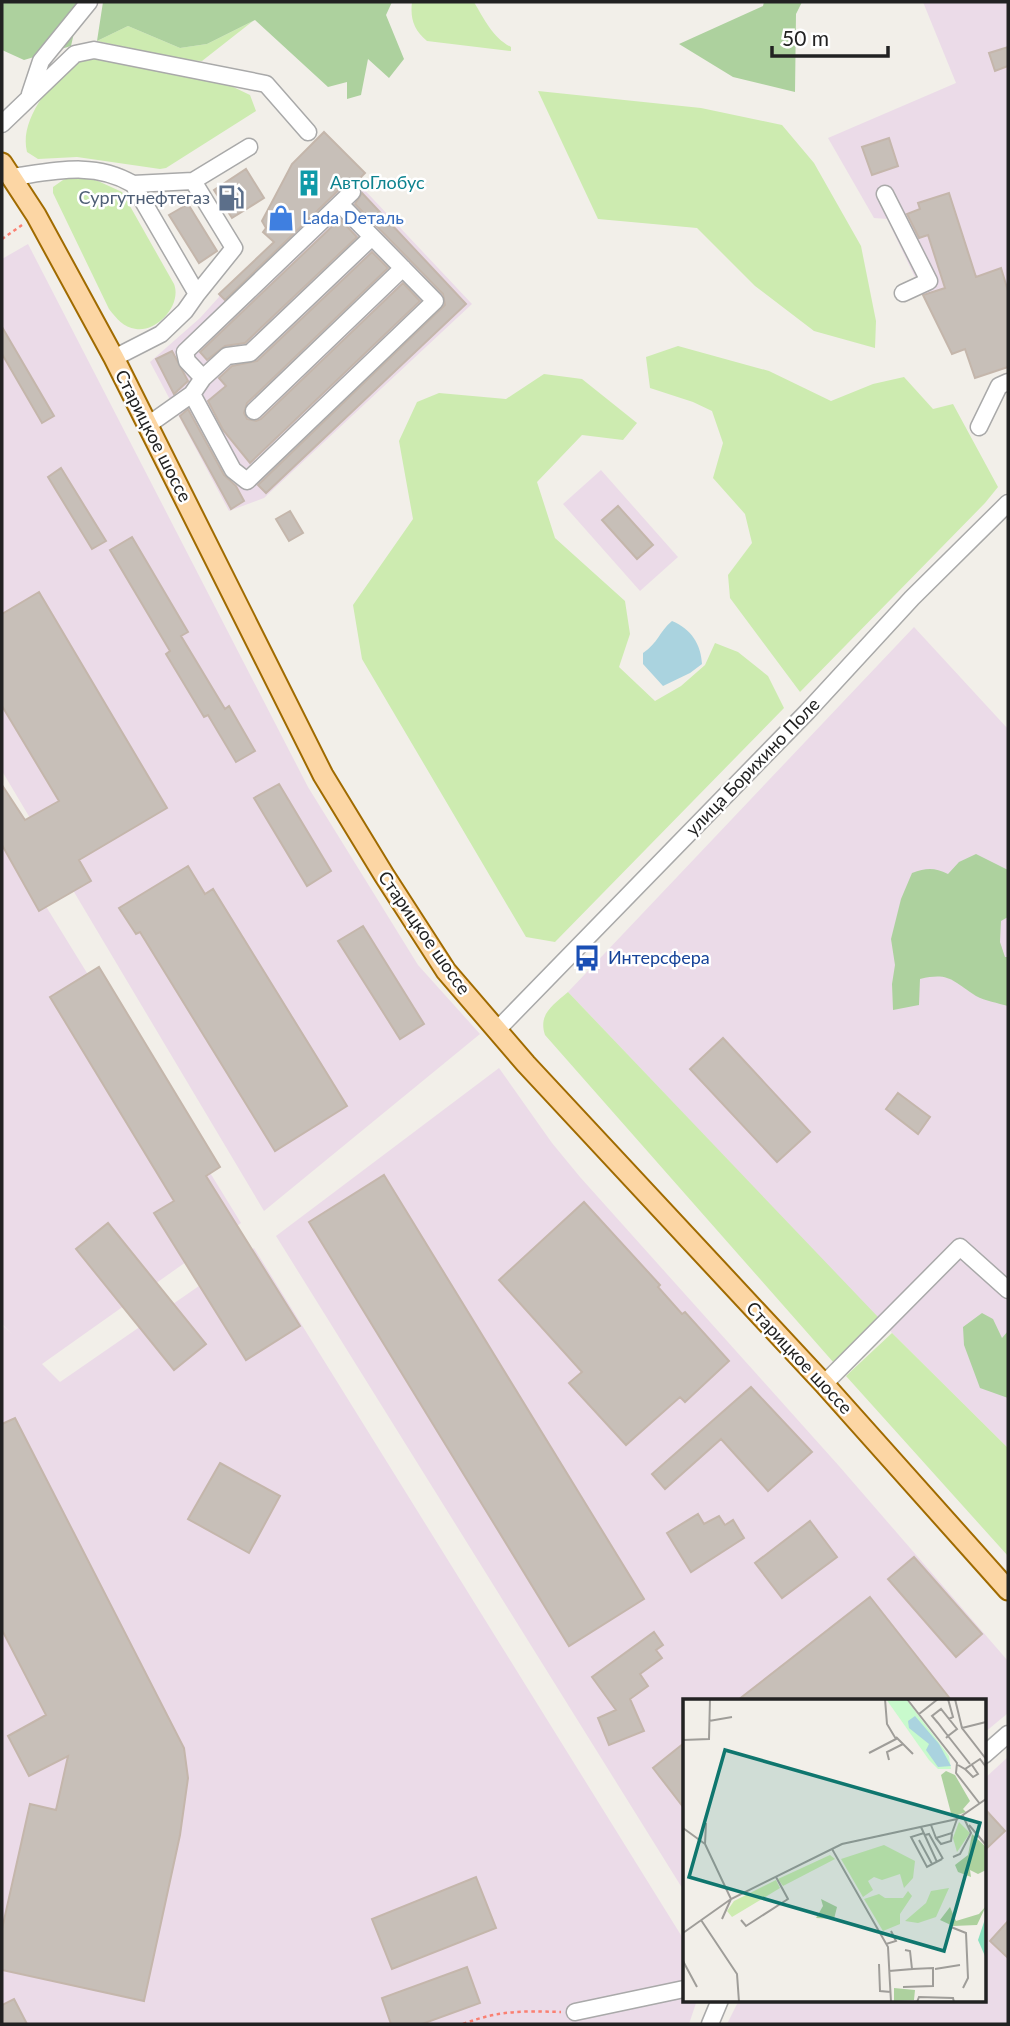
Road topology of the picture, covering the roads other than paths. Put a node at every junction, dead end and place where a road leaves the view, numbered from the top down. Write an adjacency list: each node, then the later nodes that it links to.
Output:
1 (89, 2): 2 (street)
2 (29, 96): 3 (street); 4 (street)
3 (2, 124)
4 (308, 132)
5 (249, 147): 7 (street)
6 (7, 170): 8 (street); 14 (main road, Старицкое шоссе)
7 (193, 181): 8 (street); 13 (street)
8 (133, 184): 13 (street)
9 (885, 194): 12 (street)
10 (372, 237): 11 (street); 15 (street); 15 (street)
11 (403, 268): 17 (street); 18 (street)
12 (903, 293)
13 (197, 294): 14 (street)
14 (114, 358): 19 (main road, Старицкое шоссе)
15 (203, 378): 17 (street)
16 (1008, 382): 20 (street)
17 (192, 394): 19 (street)
18 (254, 411)
19 (148, 425): 22 (main road, Старицкое шоссе)
20 (979, 427)
21 (1008, 503): 22 (street, улица Борихино Поле)
22 (496, 1031): 24 (main road, Старицкое шоссе)
23 (1008, 1290): 24 (street)
24 (824, 1384): 25 (main road, Старицкое шоссе)
25 (1008, 1590)
26 (1008, 1734): 27 (street)
27 (986, 1753)
28 (683, 1989): 30 (street)
29 (719, 2002): 31 (street)
30 (575, 2012)
31 (710, 2024)

